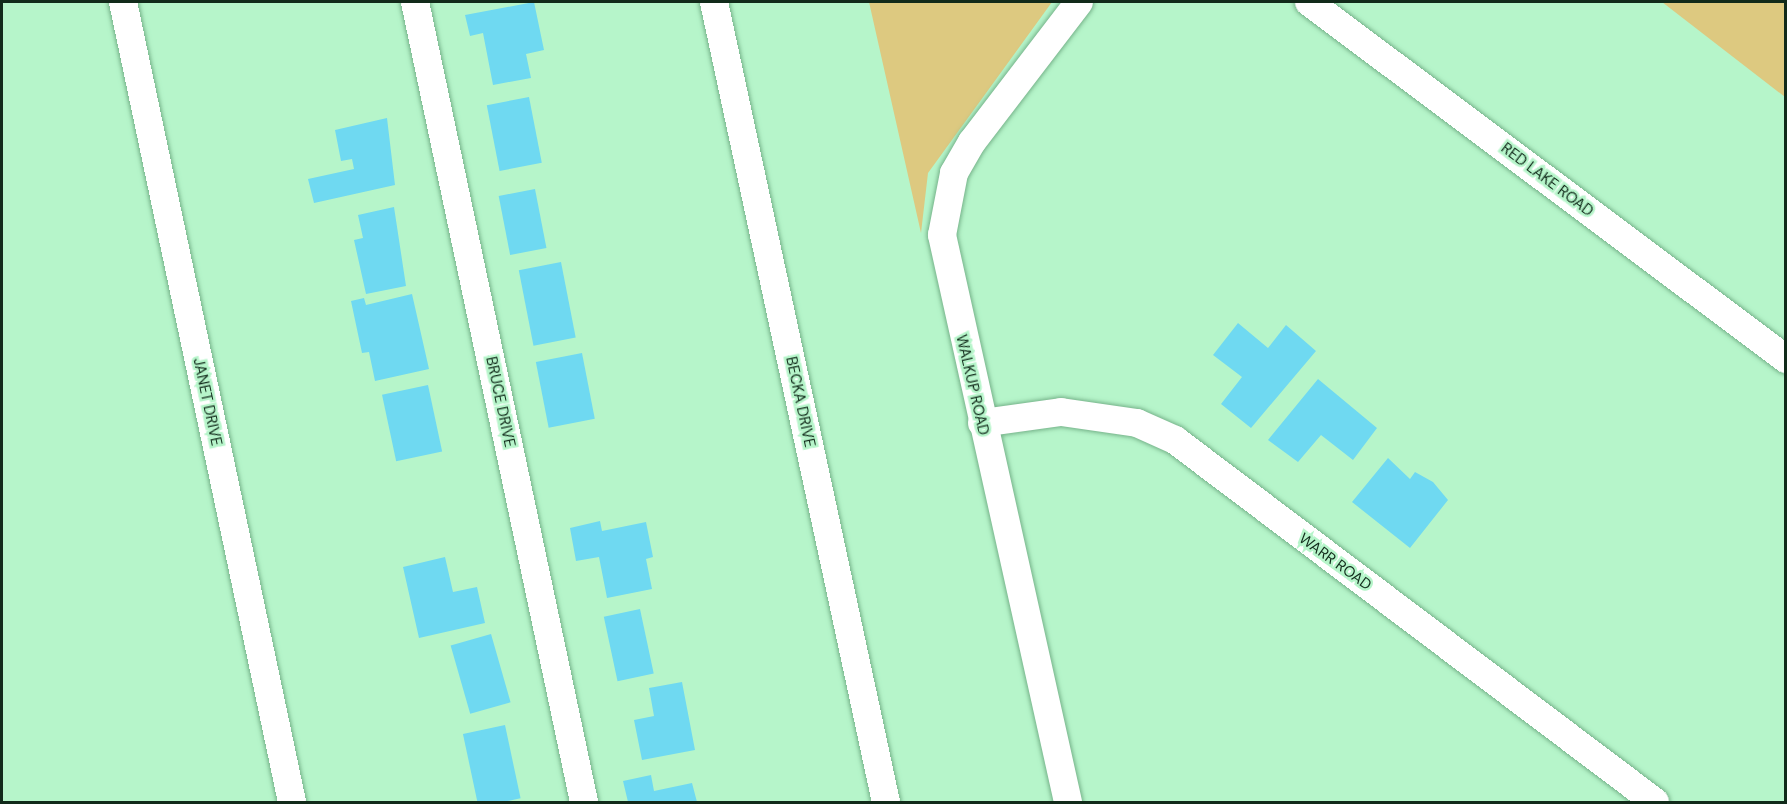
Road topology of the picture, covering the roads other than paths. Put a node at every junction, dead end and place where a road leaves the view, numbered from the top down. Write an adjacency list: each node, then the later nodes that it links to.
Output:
1 (123, 2): 8 (street, JANET DRIVE)
2 (415, 2): 9 (street, BRUCE DRIVE)
3 (714, 2): 10 (street, BECKA DRIVE)
4 (1079, 2): 7 (street, WALKUP ROAD)
5 (1309, 2): 6 (street, RED LAKE ROAD)
6 (1785, 359)
7 (982, 423): 11 (street, WALKUP ROAD); 12 (street, WARR ROAD)
8 (292, 802)
9 (584, 802)
10 (886, 802)
11 (1068, 802)
12 (1655, 802)

